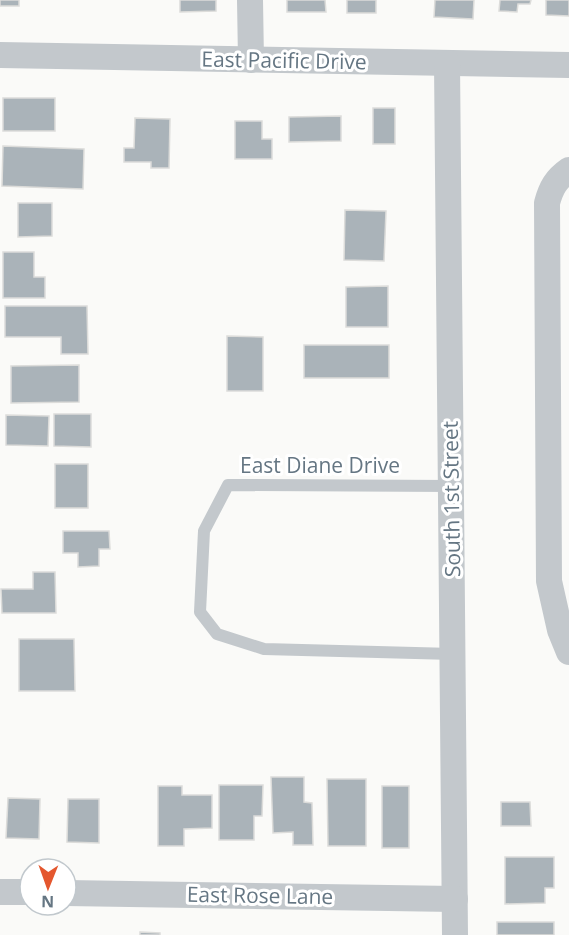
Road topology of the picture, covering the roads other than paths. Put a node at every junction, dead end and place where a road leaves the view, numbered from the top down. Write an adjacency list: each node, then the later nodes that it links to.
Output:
1 (250, 0): 3 (street)
2 (0, 55): 3 (street, East Pacific Drive)
3 (251, 60): 4 (street, East Pacific Drive)
4 (447, 63): 5 (street, East Pacific Drive); 9 (street, South 1st Street)
5 (569, 64)
6 (569, 170): 7 (street)
7 (559, 299): 8 (street)
8 (559, 482): 10 (street)
9 (452, 486): 11 (street, South 1st Street); 11 (lane, East Diane Drive)
10 (569, 652)
11 (453, 654): 15 (street, South 1st Street)
12 (0, 892): 13 (street)
13 (18, 892)
14 (78, 893): 15 (street, East Rose Lane)
15 (455, 899): 16 (street, South 1st Street)
16 (455, 935)

